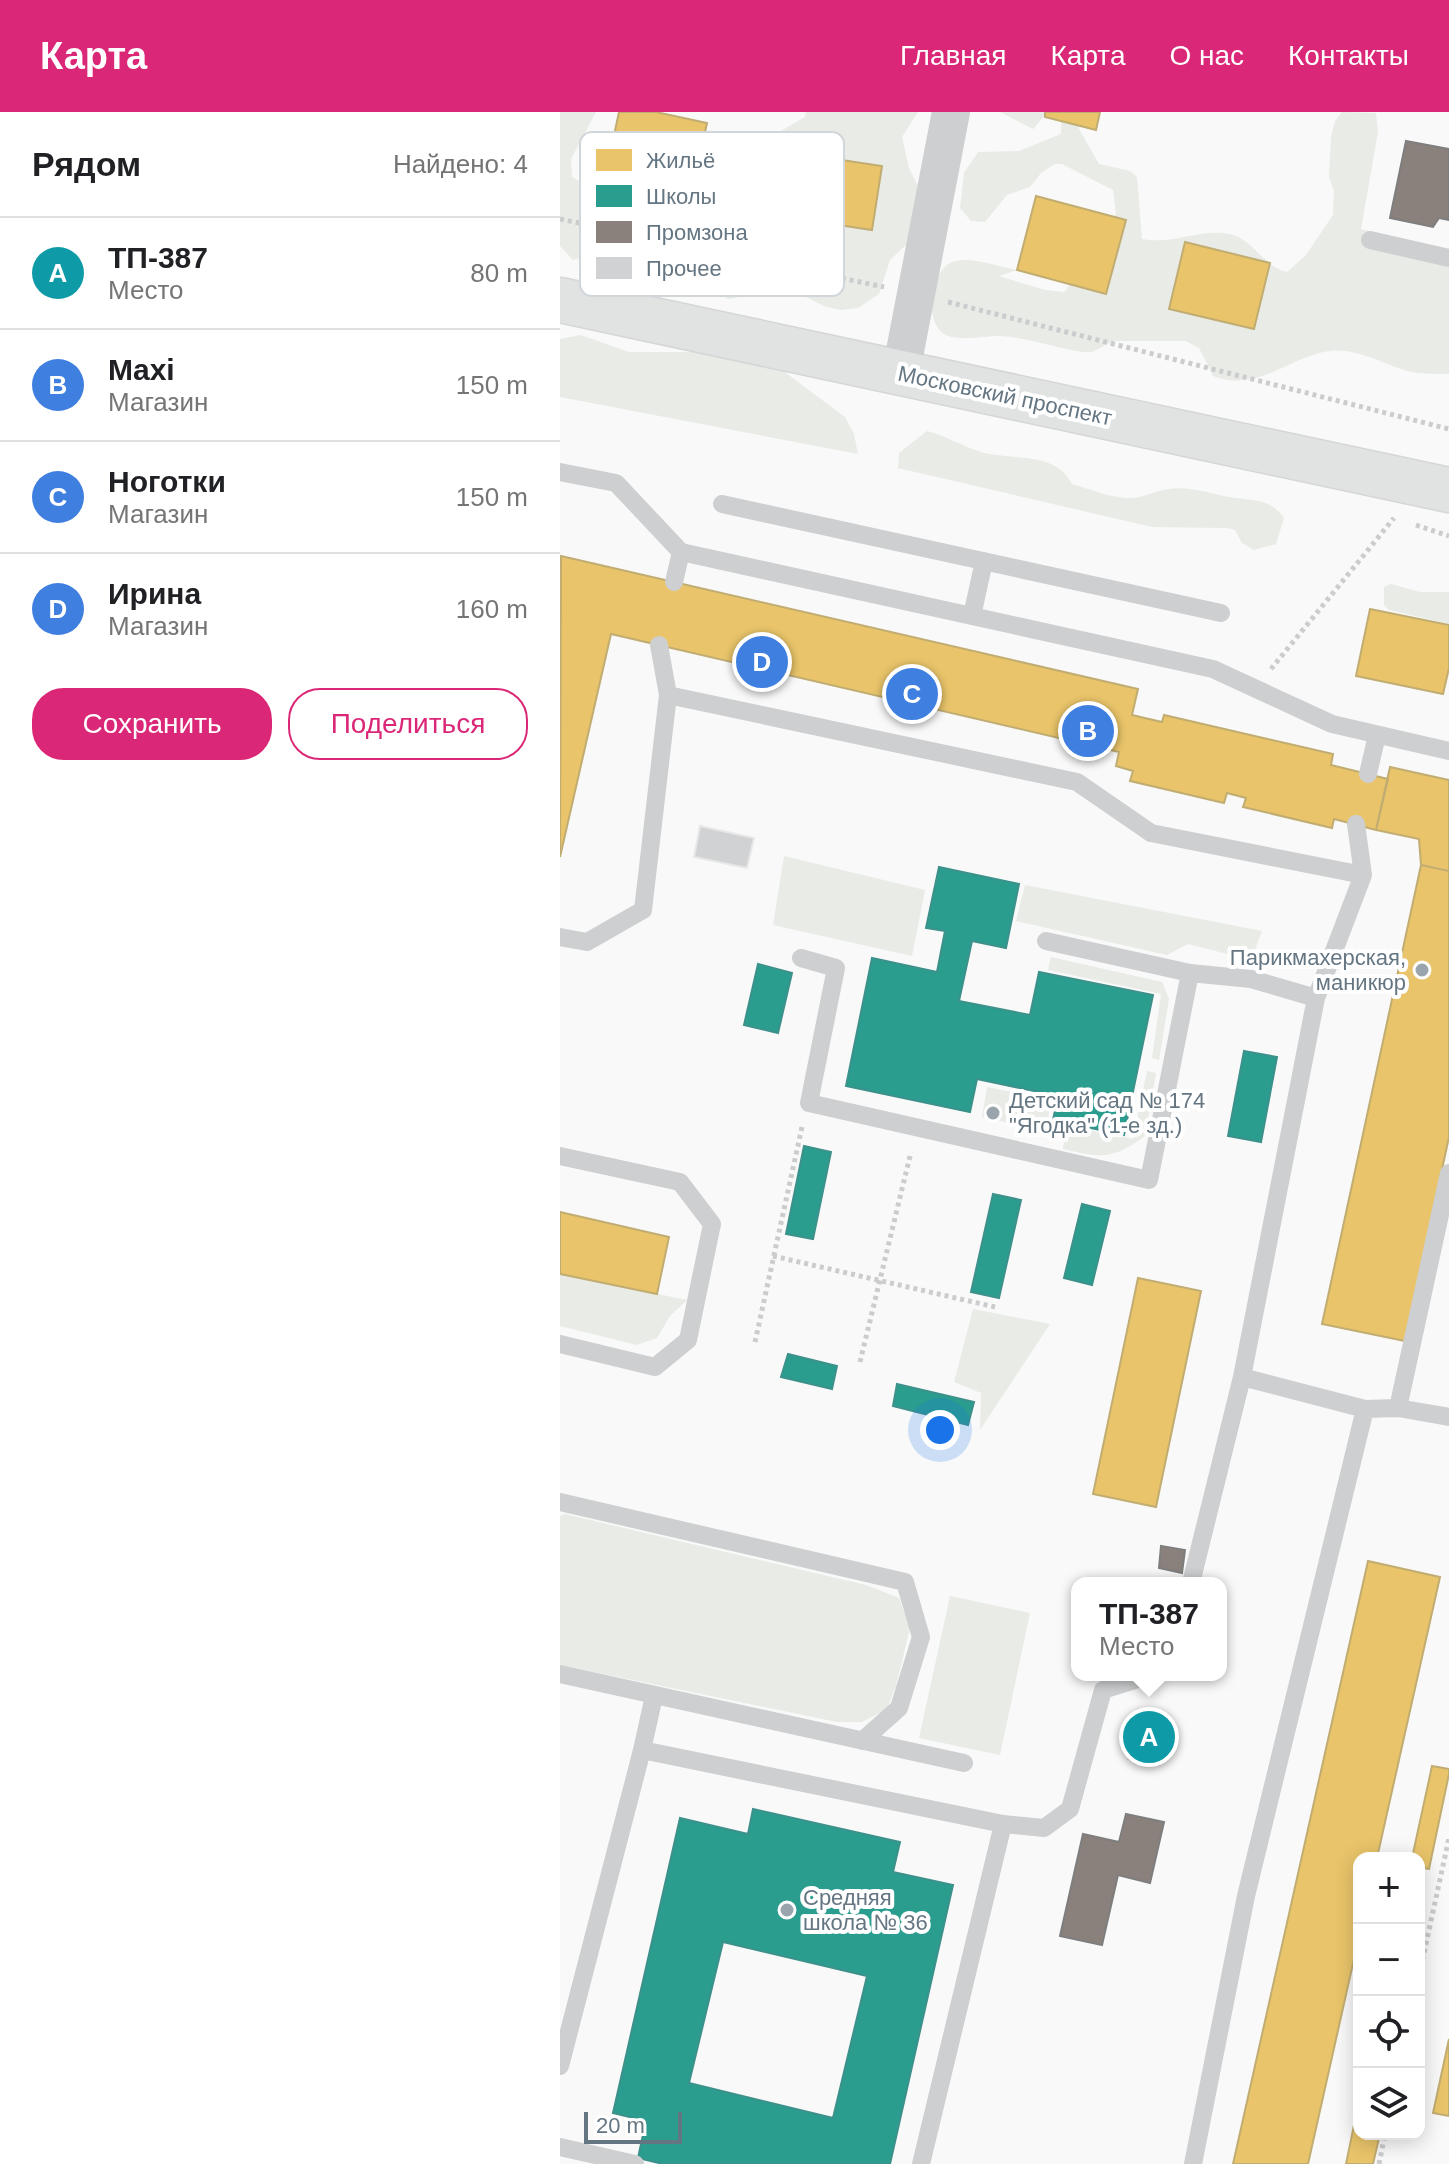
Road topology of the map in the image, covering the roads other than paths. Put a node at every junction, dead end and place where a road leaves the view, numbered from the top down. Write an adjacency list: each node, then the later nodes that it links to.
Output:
1 (951, 112): 5 (street)
2 (1370, 240): 3 (lane)
3 (1449, 258)
4 (560, 300): 5 (main road, Московский проспект)
5 (901, 372): 7 (main road, Московский проспект)
6 (560, 472): 9 (lane)
7 (1448, 486)
8 (722, 504): 10 (lane)
9 (681, 552): 11 (lane); 13 (lane)
10 (984, 561): 12 (lane); 13 (lane)
11 (674, 582)
12 (1221, 613)
13 (972, 616): 16 (lane)
14 (659, 645): 15 (lane)
15 (668, 695): 20 (lane); 21 (lane)
16 (1377, 735): 17 (lane); 18 (lane)
17 (1449, 751)
18 (1368, 774)
19 (1356, 824): 20 (lane)
20 (1363, 875): 25 (lane)
21 (560, 937)
22 (1046, 941): 24 (lane)
23 (801, 958): 24 (lane)
24 (1190, 973): 25 (lane)
25 (1316, 998): 29 (lane)
26 (560, 1156): 28 (lane)
27 (1449, 1173): 30 (lane)
28 (560, 1344)
29 (1242, 1377): 31 (lane); 34 (lane)
30 (1398, 1408): 31 (lane); 32 (lane)
31 (1365, 1409): 46 (lane)
32 (1449, 1417)
33 (560, 1502): 38 (lane)
34 (1192, 1577)
35 (560, 1674): 37 (lane)
36 (1132, 1681): 41 (lane)
37 (654, 1696): 38 (lane); 39 (lane)
38 (862, 1741): 40 (lane)
39 (642, 1750): 41 (lane); 42 (lane)
40 (964, 1763)
41 (1003, 1824): 45 (lane)
42 (560, 2066)
43 (560, 2147): 44 (lane)
44 (635, 2164)
45 (921, 2164)
46 (1193, 2164)

